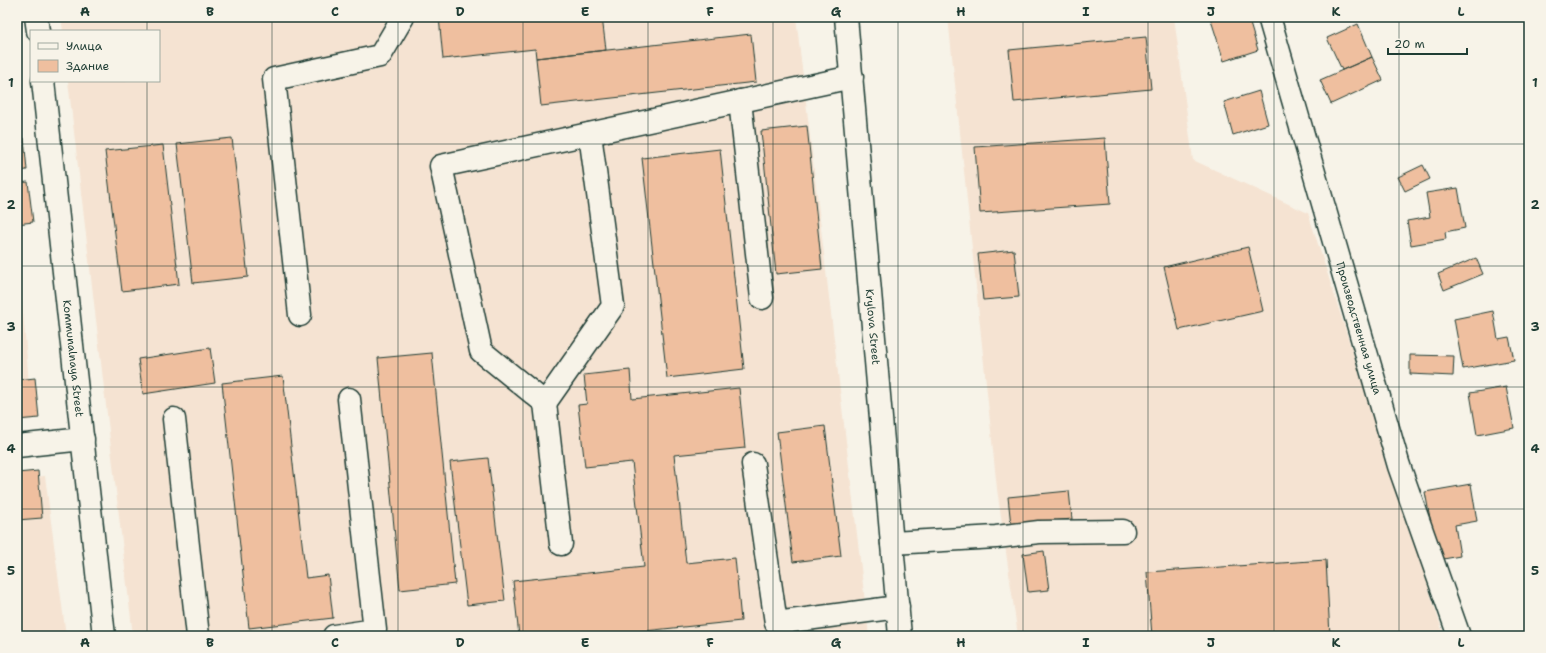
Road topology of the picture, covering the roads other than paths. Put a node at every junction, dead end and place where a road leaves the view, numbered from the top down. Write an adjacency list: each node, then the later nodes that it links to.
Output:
1 (36, 17): 5 (street)
2 (403, 17): 11 (street)
3 (846, 17): 6 (street, Krylova Street)
4 (1270, 17): 26 (street, Производственная улица)
5 (38, 30)
6 (852, 77): 8 (street); 19 (street, Krylova Street)
7 (43, 82): 15 (street, Kommunalnaya Street)
8 (740, 101): 9 (street); 10 (street)
9 (590, 134): 13 (street); 13 (street)
10 (762, 298)
11 (300, 315)
12 (350, 398): 24 (street)
13 (545, 402): 20 (street)
14 (174, 419): 23 (street)
15 (83, 439): 16 (street); 22 (street, Kommunalnaya Street)
16 (17, 446)
17 (753, 464): 21 (street)
18 (1123, 531): 19 (street)
19 (892, 543): 21 (street, Krylova Street)
20 (561, 544)
21 (898, 606): 25 (street, Krylova Street)
22 (104, 636)
23 (198, 636)
24 (334, 636)
25 (900, 636)
26 (1459, 636)

